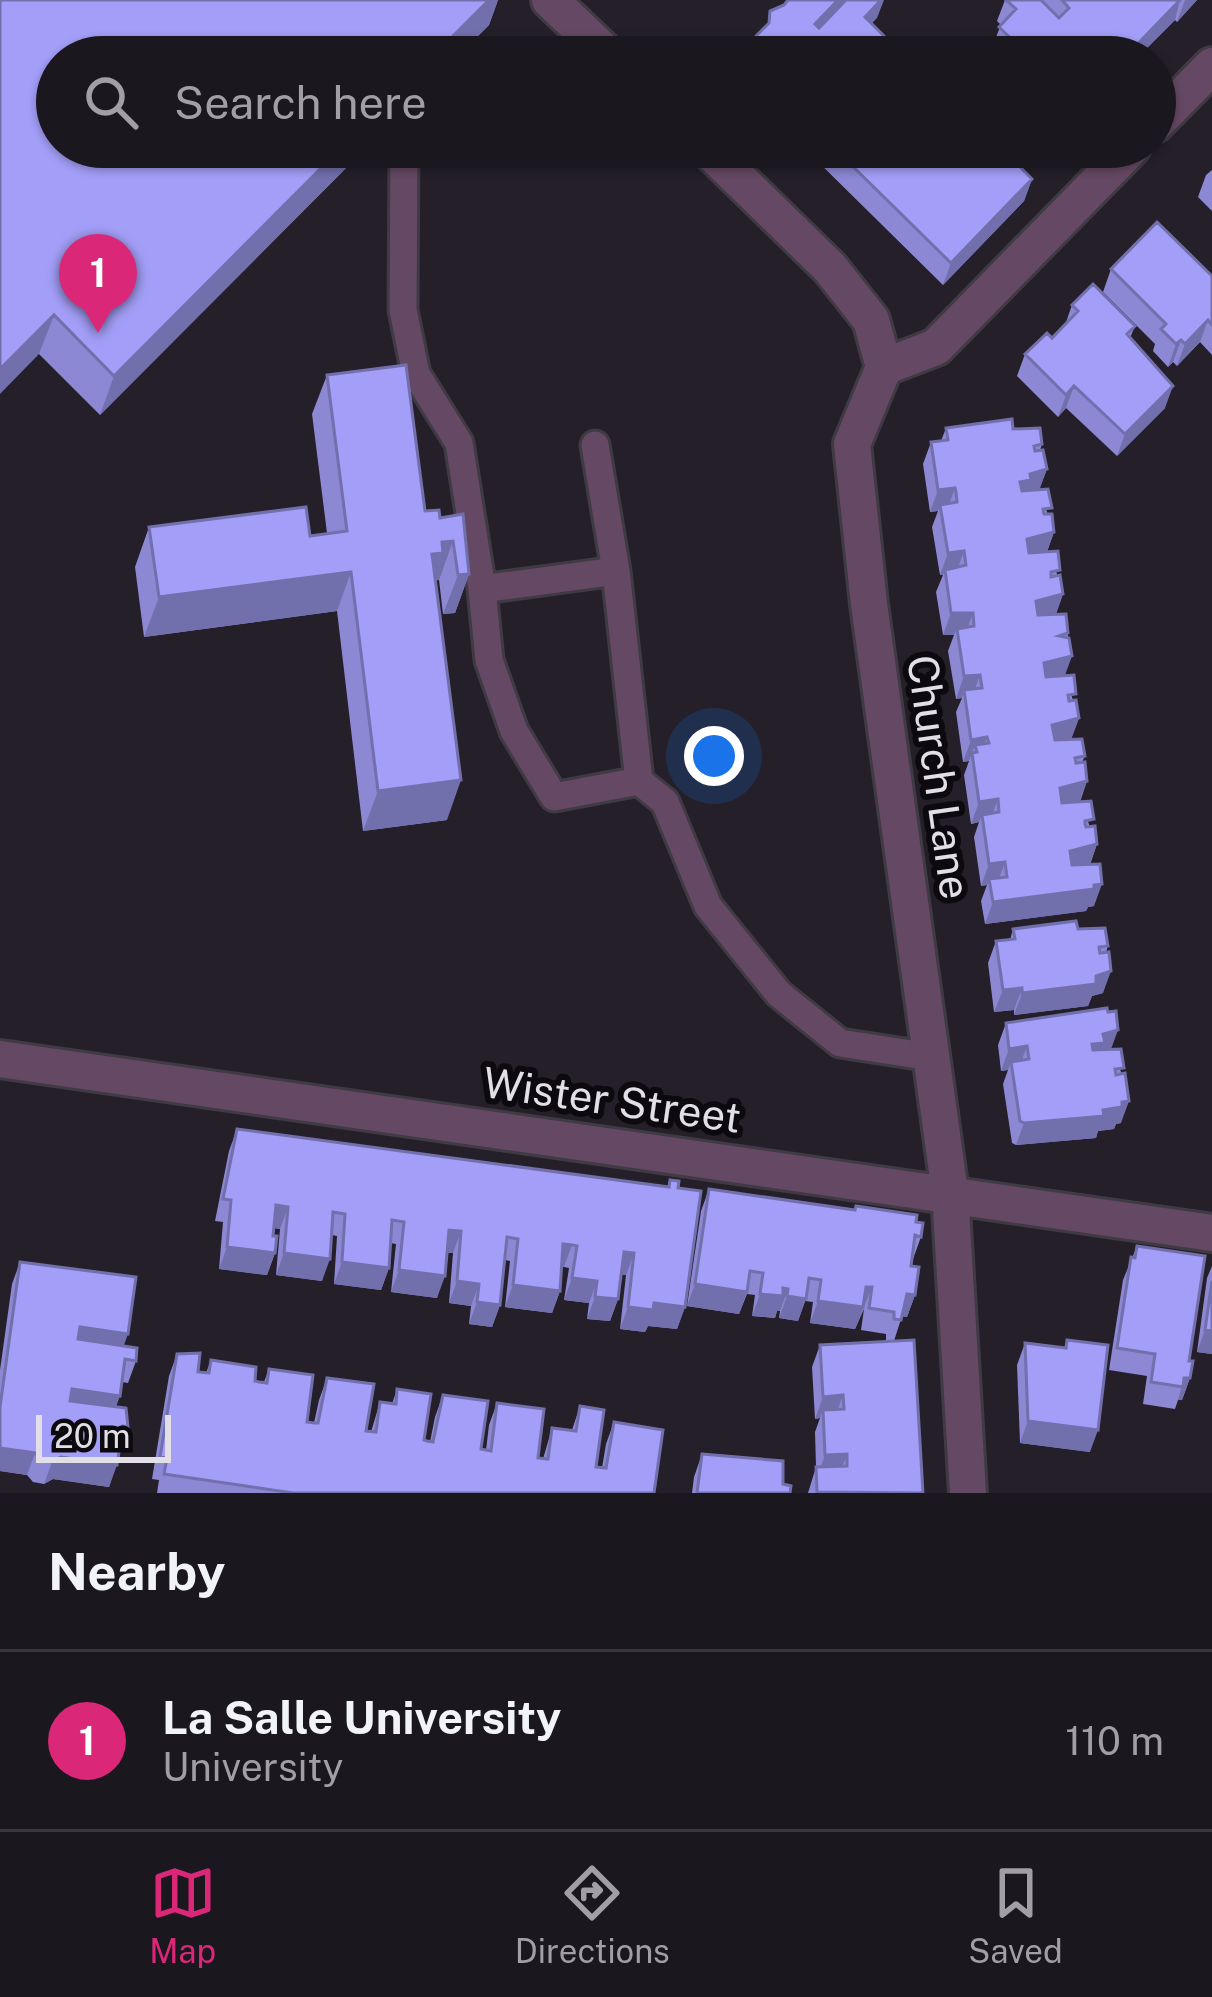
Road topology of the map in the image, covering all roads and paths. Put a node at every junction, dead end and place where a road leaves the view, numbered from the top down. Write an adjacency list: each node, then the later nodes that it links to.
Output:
1 (550, 0): 2 (street)
2 (588, 36)
3 (1212, 66): 4 (street)
4 (1176, 103)
5 (404, 168): 11 (lane)
6 (728, 168): 8 (street)
7 (1111, 168): 8 (street)
8 (884, 367): 13 (street, Church Lane)
9 (595, 445): 10 (lane)
10 (616, 572): 11 (lane); 12 (lane)
11 (482, 589): 12 (lane)
12 (639, 781): 13 (lane)
13 (932, 1058): 15 (street, Church Lane)
14 (0, 1059): 15 (street, Wister Street)
15 (950, 1193): 16 (street, Wister Street); 17 (street, Church Lane)
16 (1212, 1233)
17 (968, 1493)

